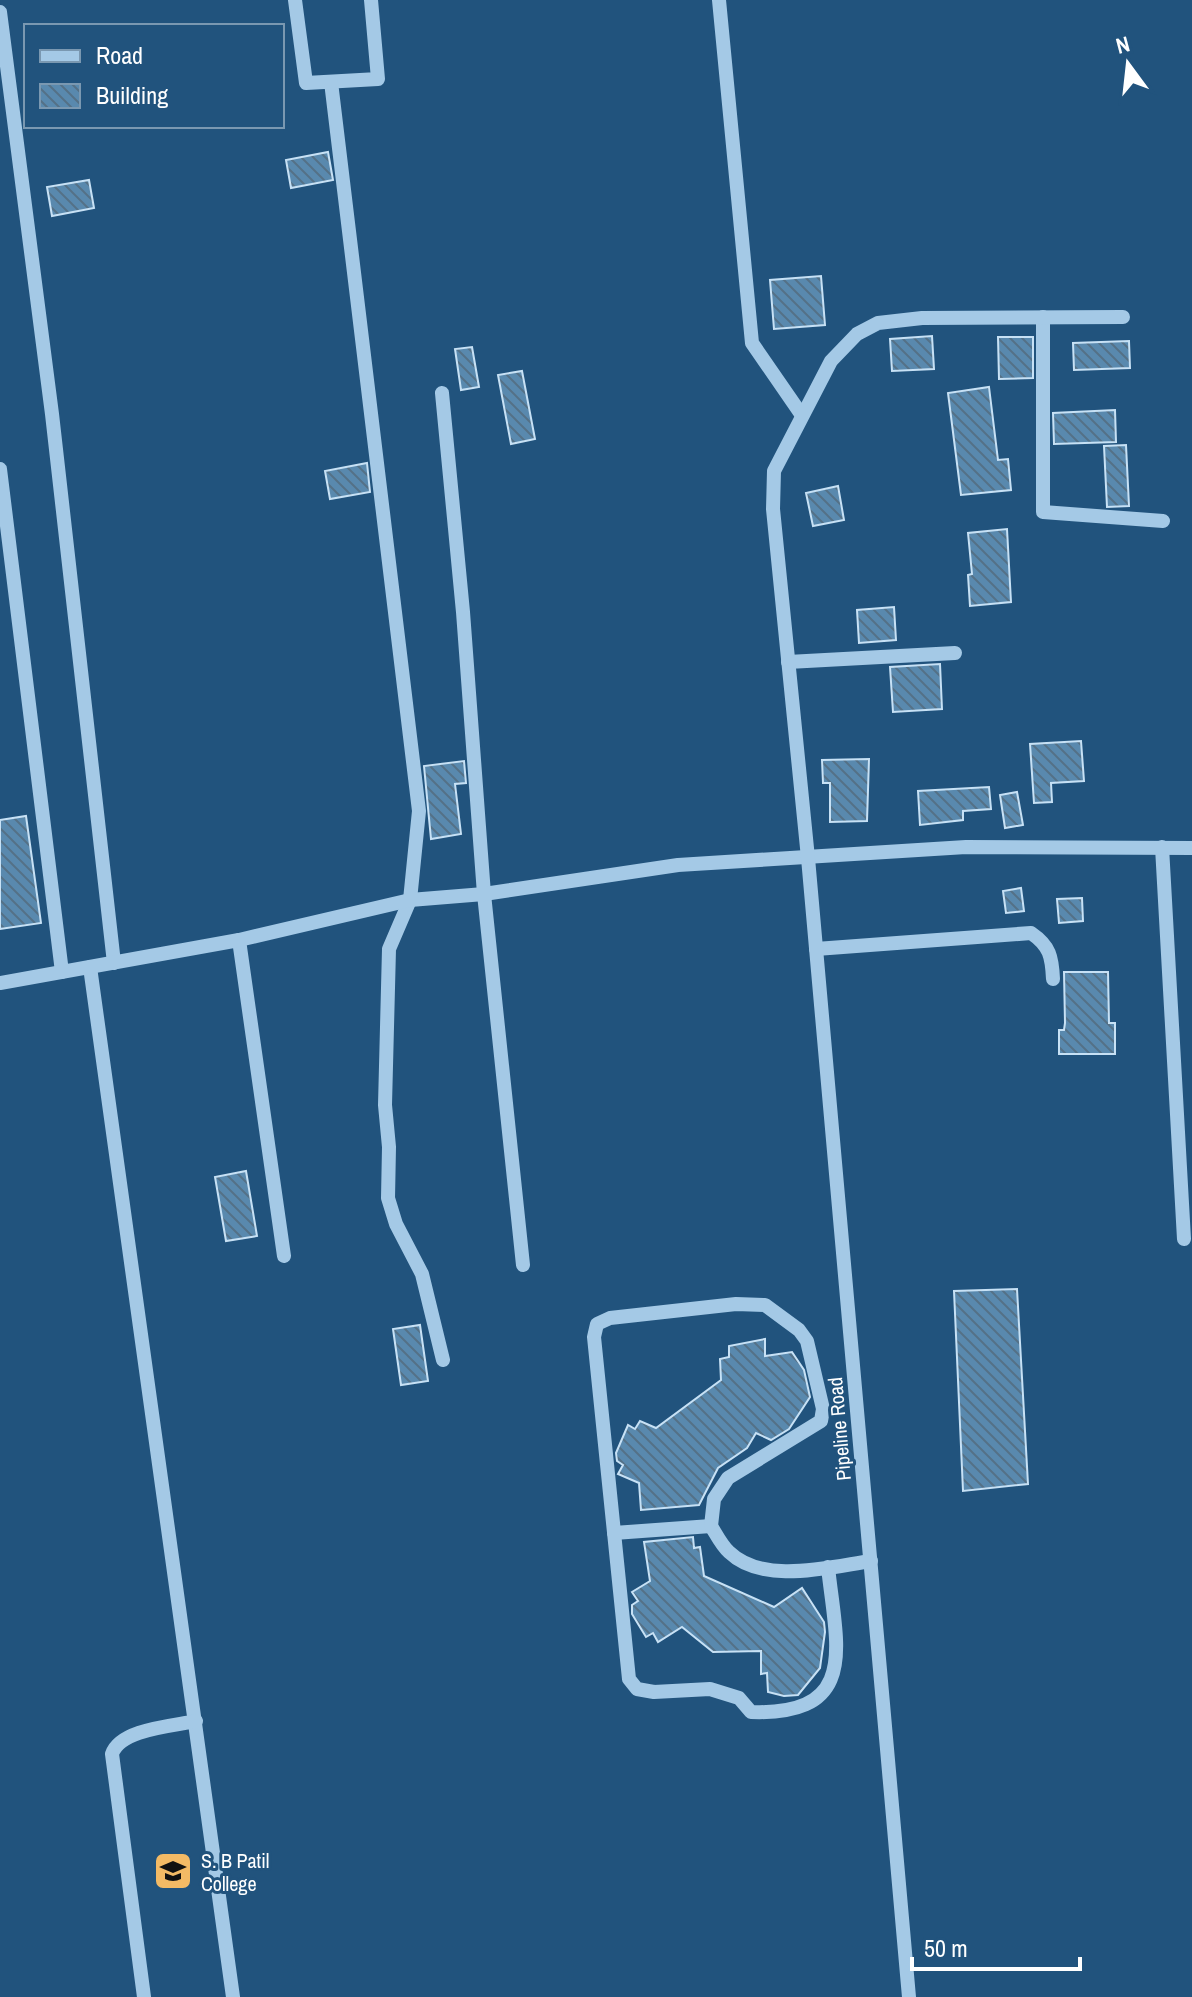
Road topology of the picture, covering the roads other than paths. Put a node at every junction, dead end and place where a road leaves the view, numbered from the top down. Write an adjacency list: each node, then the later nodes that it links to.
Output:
1 (295, 0): 5 (street)
2 (371, 0): 5 (street)
3 (719, 0): 9 (street)
4 (0, 12): 21 (street)
5 (331, 82): 18 (street)
6 (1043, 317): 7 (street, Pipeline Road); 9 (street, Pipeline Road); 11 (street)
7 (1123, 317)
8 (442, 393): 17 (street)
9 (801, 414): 13 (street, Pipeline Road)
10 (0, 469): 23 (street)
11 (1163, 521)
12 (955, 653): 13 (street)
13 (788, 662): 16 (street, Pipeline Road)
14 (1162, 847): 15 (street); 16 (street); 26 (street)
15 (1192, 848)
16 (808, 858): 17 (street); 20 (street, Pipeline Road)
17 (484, 894): 18 (street); 28 (street)
18 (410, 900): 19 (street); 29 (street)
19 (239, 940): 21 (street); 27 (street)
20 (816, 949): 24 (street); 32 (street, Pipeline Road)
21 (114, 963): 22 (street)
22 (90, 967): 23 (street); 34 (street)
23 (62, 972): 25 (street)
24 (1053, 979)
25 (0, 983)
26 (1184, 1239)
27 (284, 1256)
28 (523, 1265)
29 (443, 1360)
30 (711, 1526): 31 (street); 31 (street); 33 (street)
31 (614, 1533): 33 (street)
32 (871, 1561): 33 (street); 37 (street, Pipeline Road)
33 (828, 1567)
34 (196, 1721): 35 (street); 36 (street)
35 (144, 1997)
36 (233, 1997)
37 (909, 1997)

